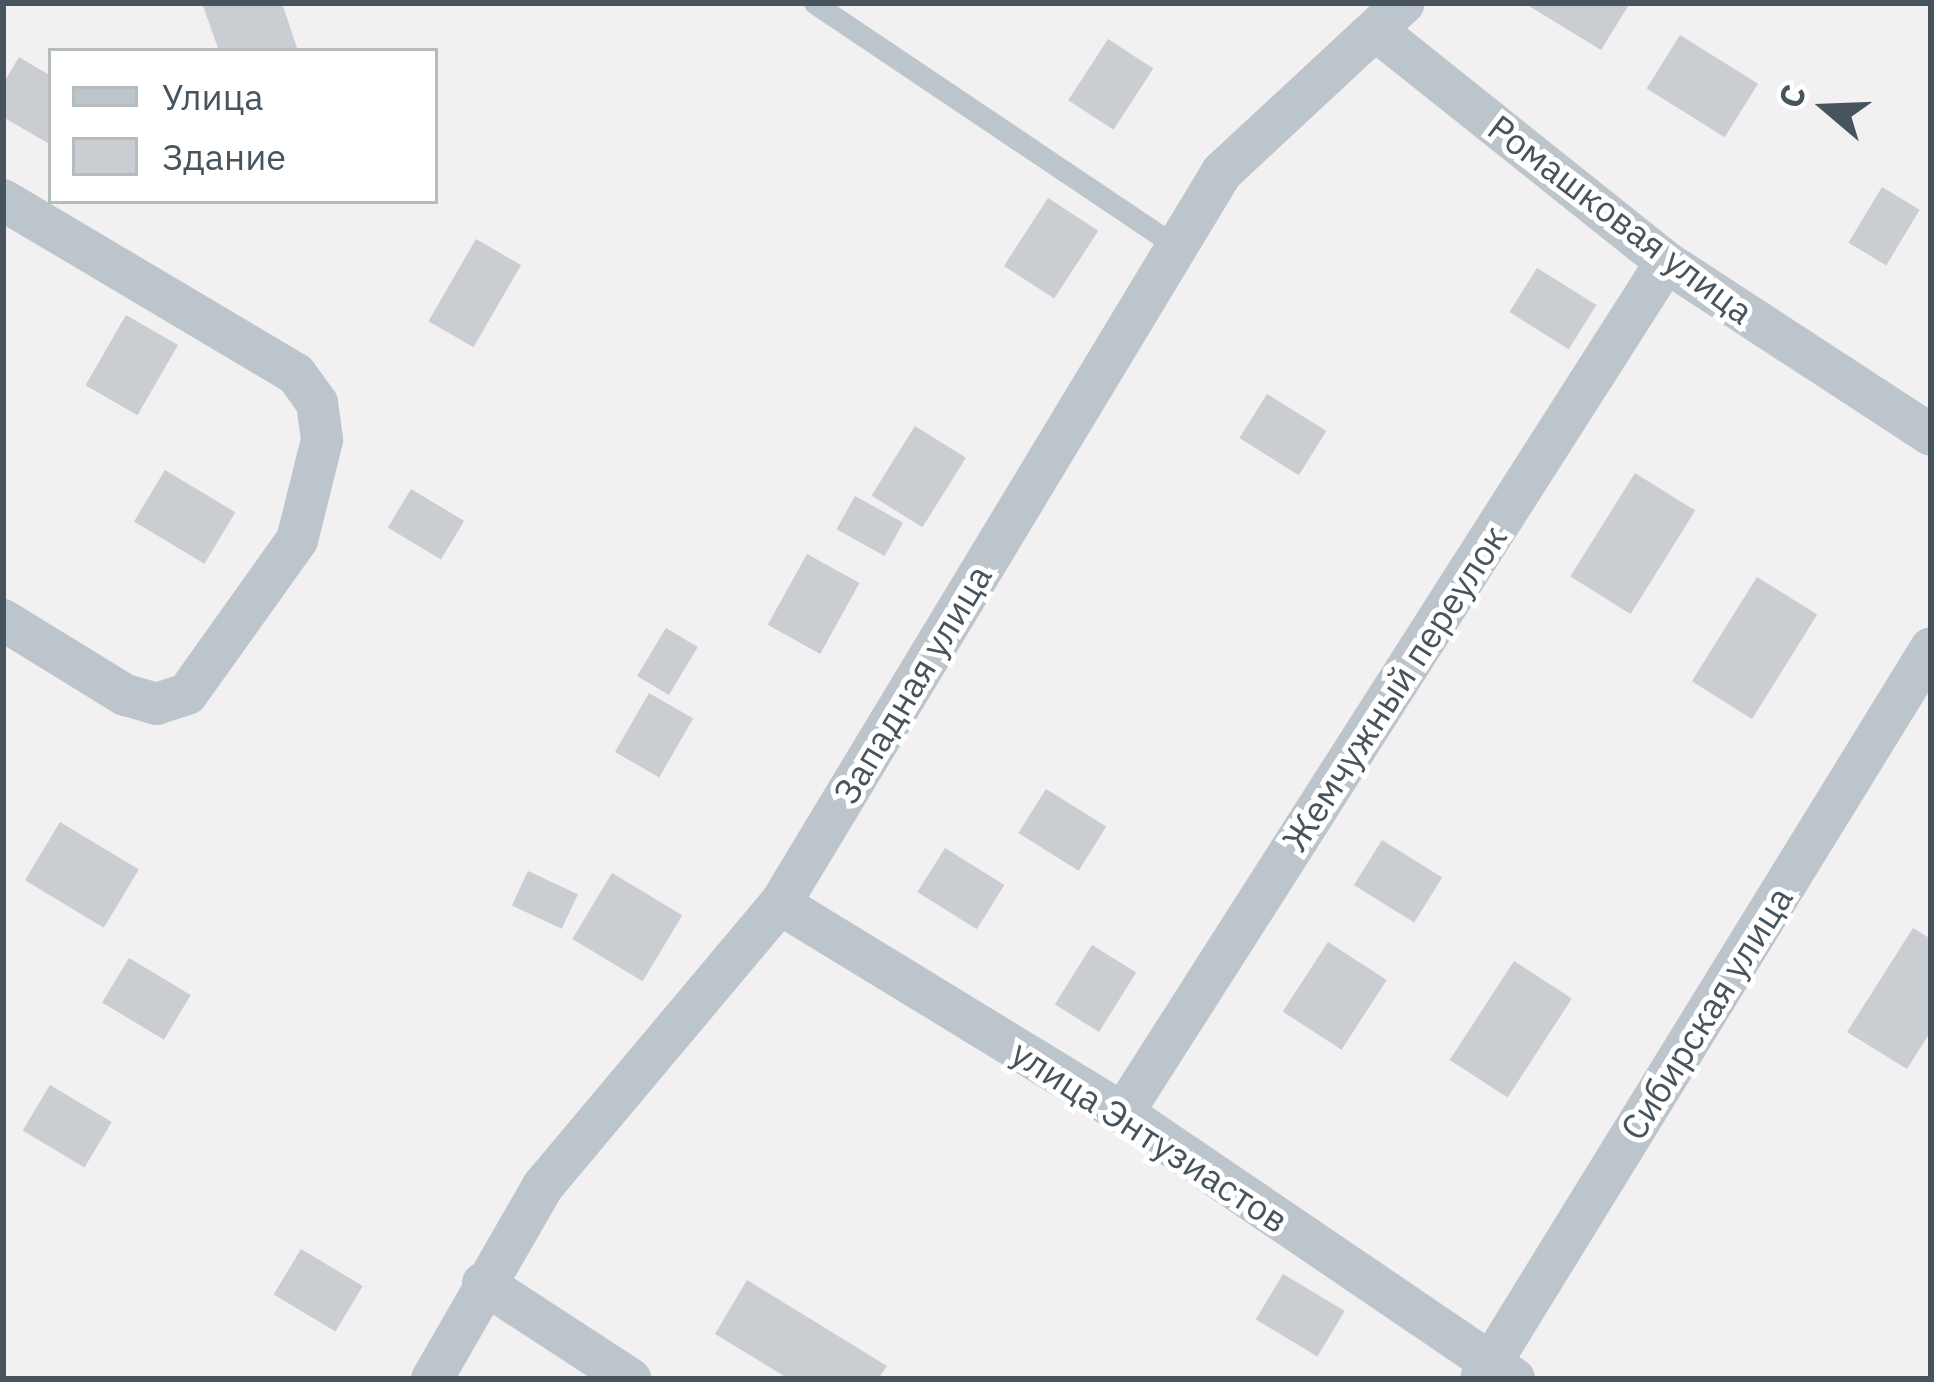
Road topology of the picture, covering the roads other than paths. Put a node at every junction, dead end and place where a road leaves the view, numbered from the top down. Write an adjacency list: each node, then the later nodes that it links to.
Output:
1 (814, 3): 4 (lane)
2 (1391, 18): 4 (street, Западная улица); 5 (street, Ромашковая улица)
3 (3, 200): 7 (street)
4 (1174, 245): 9 (street, Западная улица)
5 (1666, 262): 6 (street, Ромашковая улица); 10 (street, Жемчужный переулок)
6 (1931, 435)
7 (3, 620)
8 (1931, 648): 12 (street, Сибирская улица)
9 (780, 904): 10 (street, улица Энтузиастов); 11 (street, Западная улица)
10 (1123, 1113): 12 (street, улица Энтузиастов)
11 (483, 1283): 13 (street, Западная улица); 14 (street)
12 (1495, 1374)
13 (432, 1379)
14 (630, 1379)

